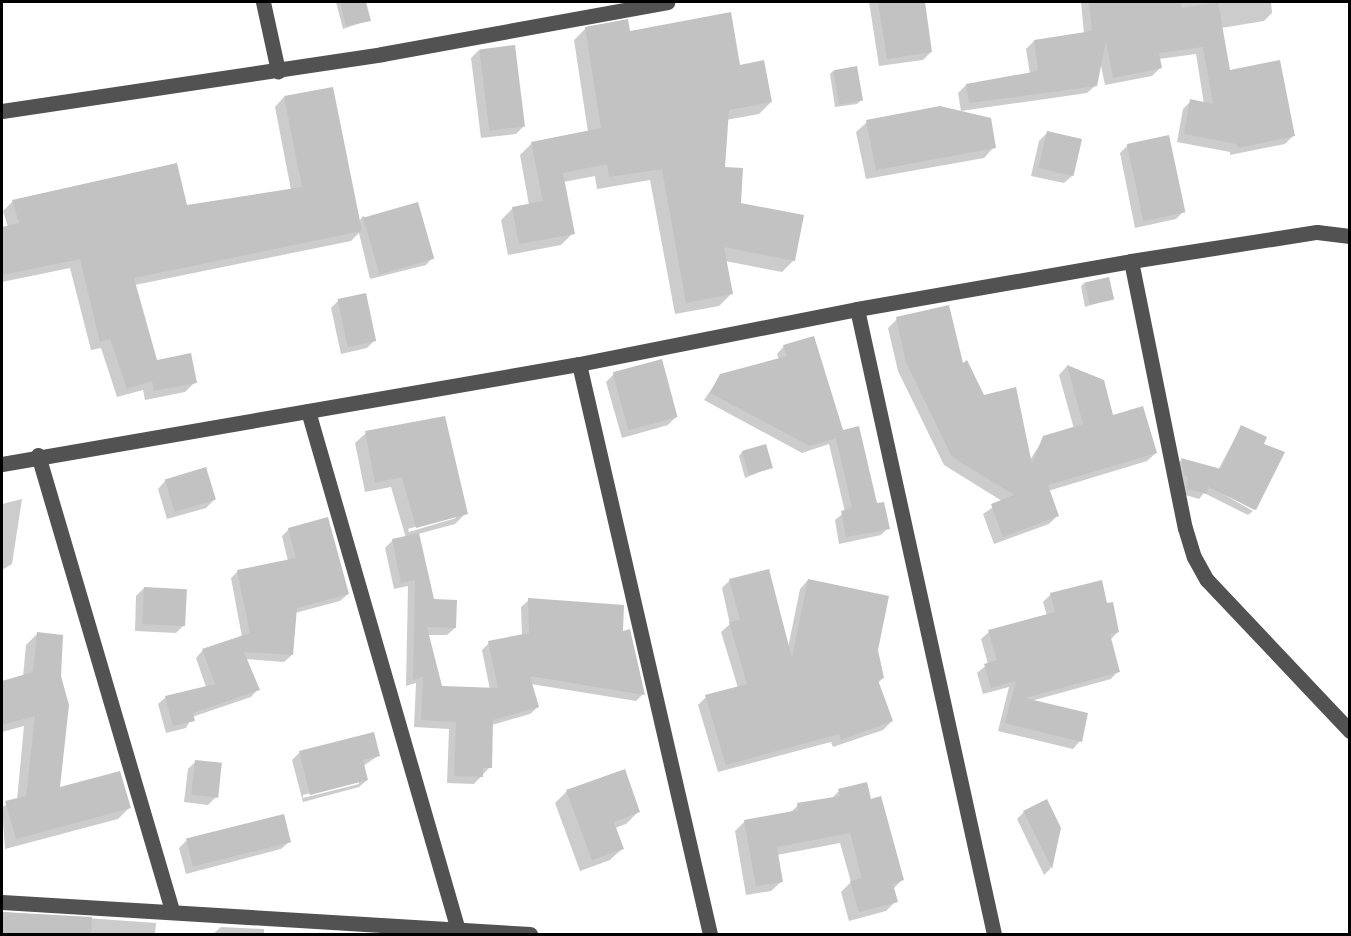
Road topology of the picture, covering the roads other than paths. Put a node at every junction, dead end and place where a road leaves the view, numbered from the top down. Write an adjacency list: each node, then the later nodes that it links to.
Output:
1 (263, 2): 3 (street)
2 (667, 2): 3 (street)
3 (278, 71): 4 (street)
4 (2, 111)
5 (1350, 236): 6 (street)
6 (1131, 261): 7 (street); 12 (street)
7 (857, 309): 8 (street); 18 (street)
8 (579, 364): 9 (street); 17 (street)
9 (308, 411): 10 (street); 15 (street)
10 (38, 455): 11 (street); 14 (street)
11 (2, 464)
12 (1350, 731)
13 (2, 902): 14 (street)
14 (172, 911): 15 (street)
15 (458, 930): 16 (street)
16 (530, 934)
17 (710, 934)
18 (994, 934)

